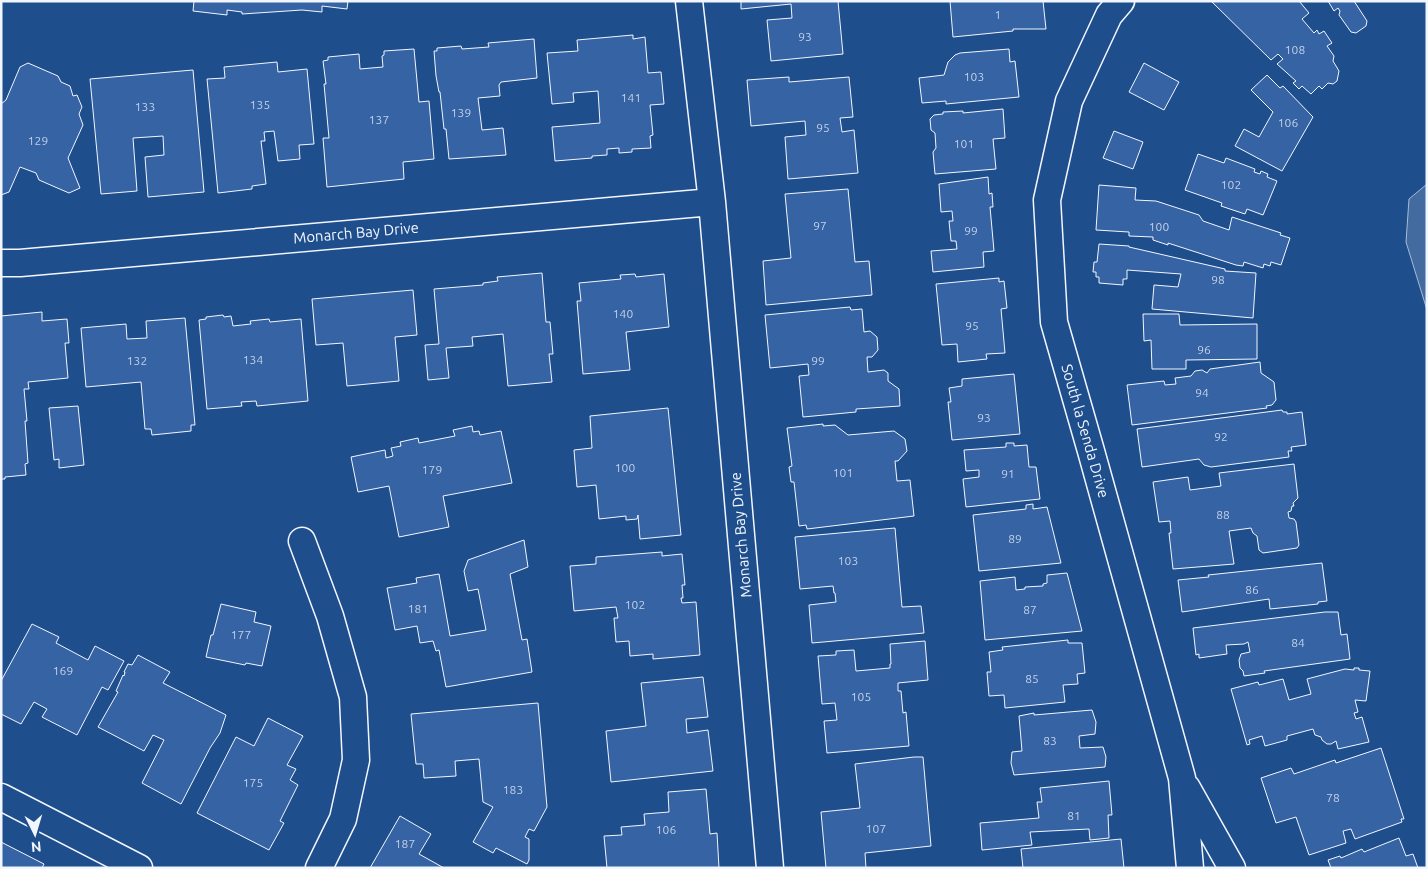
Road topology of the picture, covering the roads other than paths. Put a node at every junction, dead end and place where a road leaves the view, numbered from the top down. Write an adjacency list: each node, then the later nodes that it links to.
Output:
1 (689, 1): 3 (street, Monarch Bay Drive)
2 (1110, 6): 6 (street, South la Senda Drive)
3 (712, 202): 4 (street, Monarch Bay Drive); 10 (street, Monarch Bay Drive)
4 (1, 263)
5 (302, 541): 9 (street)
6 (1182, 778): 11 (street, South la Senda Drive); 12 (street)
7 (1, 797): 8 (street)
8 (139, 868)
9 (319, 868)
10 (770, 868)
11 (1190, 868)
12 (1232, 868)

